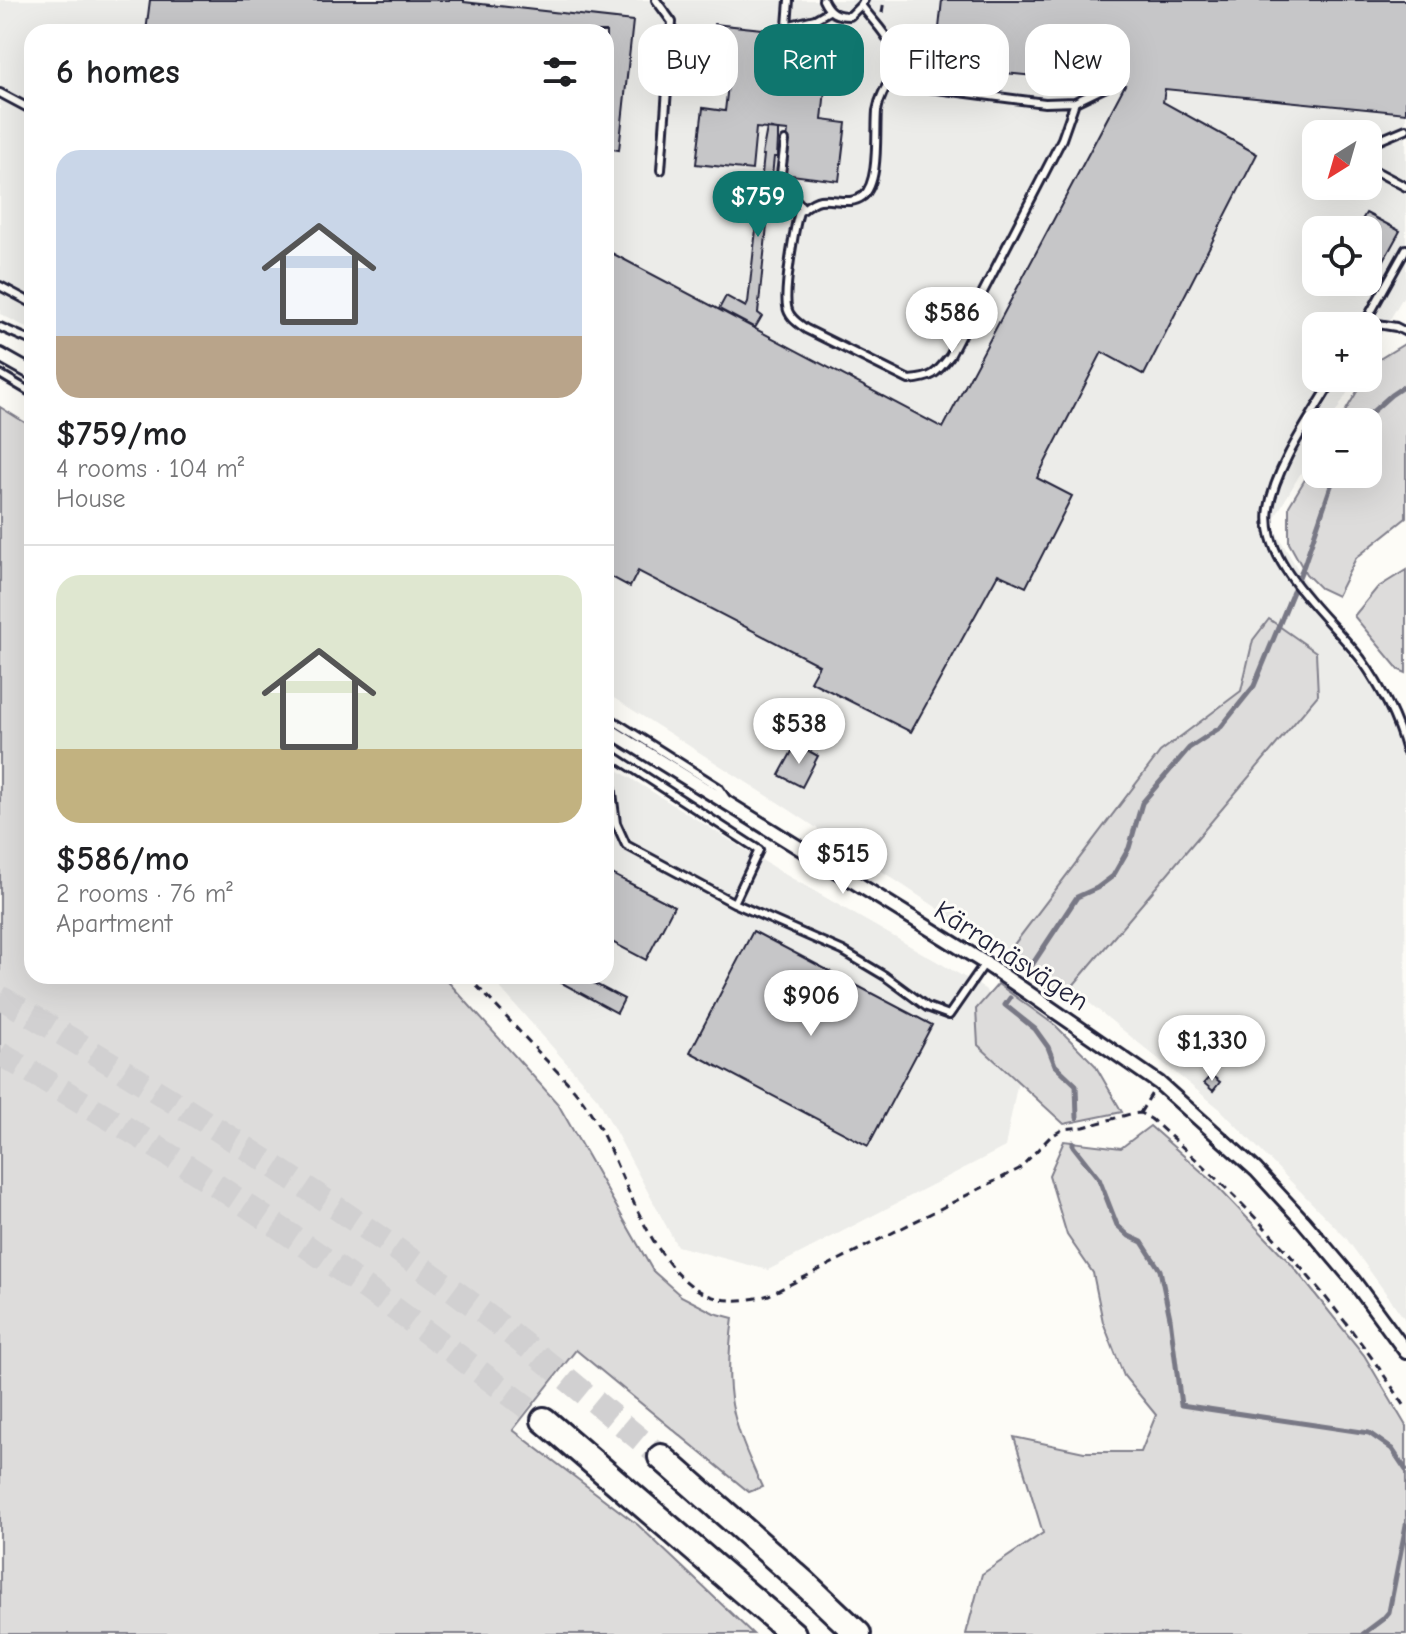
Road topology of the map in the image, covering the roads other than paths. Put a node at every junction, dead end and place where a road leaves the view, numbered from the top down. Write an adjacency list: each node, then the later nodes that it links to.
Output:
1 (656, 0): 18 (lane)
2 (789, 0): 6 (lane)
3 (823, 0): 5 (lane)
4 (862, 3): 5 (lane); 8 (lane)
5 (829, 11): 7 (lane)
6 (786, 24)
7 (794, 24)
8 (880, 28)
9 (0, 93): 14 (lane)
10 (881, 96): 21 (lane)
11 (990, 96): 13 (lane)
12 (1087, 96): 13 (lane)
13 (1075, 102): 21 (lane)
14 (24, 106)
15 (1406, 129): 16 (lane)
16 (1382, 139)
17 (785, 141): 21 (lane)
18 (661, 170)
19 (1382, 174): 20 (lane)
20 (1406, 187)
21 (804, 209)
22 (1406, 249): 25 (lane)
23 (0, 286): 24 (lane)
24 (24, 299)
25 (1371, 312)
26 (1382, 326): 28 (lane)
27 (0, 327): 29 (lane)
28 (1406, 332)
29 (24, 338)
30 (0, 355): 31 (street)
31 (24, 368)
32 (0, 374): 33 (lane)
33 (24, 388)
34 (1326, 392): 37 (lane)
35 (614, 721): 39 (lane)
36 (614, 733): 39 (street, Kärranäsvägen)
37 (1406, 751)
38 (614, 756): 41 (lane)
39 (732, 806): 42 (street, Kärranäsvägen)
40 (614, 808): 41 (lane)
41 (734, 903): 42 (lane)
42 (985, 963): 43 (street, Kärranäsvägen)
43 (1406, 1352)
44 (544, 1420): 46 (highway)
45 (661, 1457): 47 (highway)
46 (793, 1634)
47 (858, 1634)

